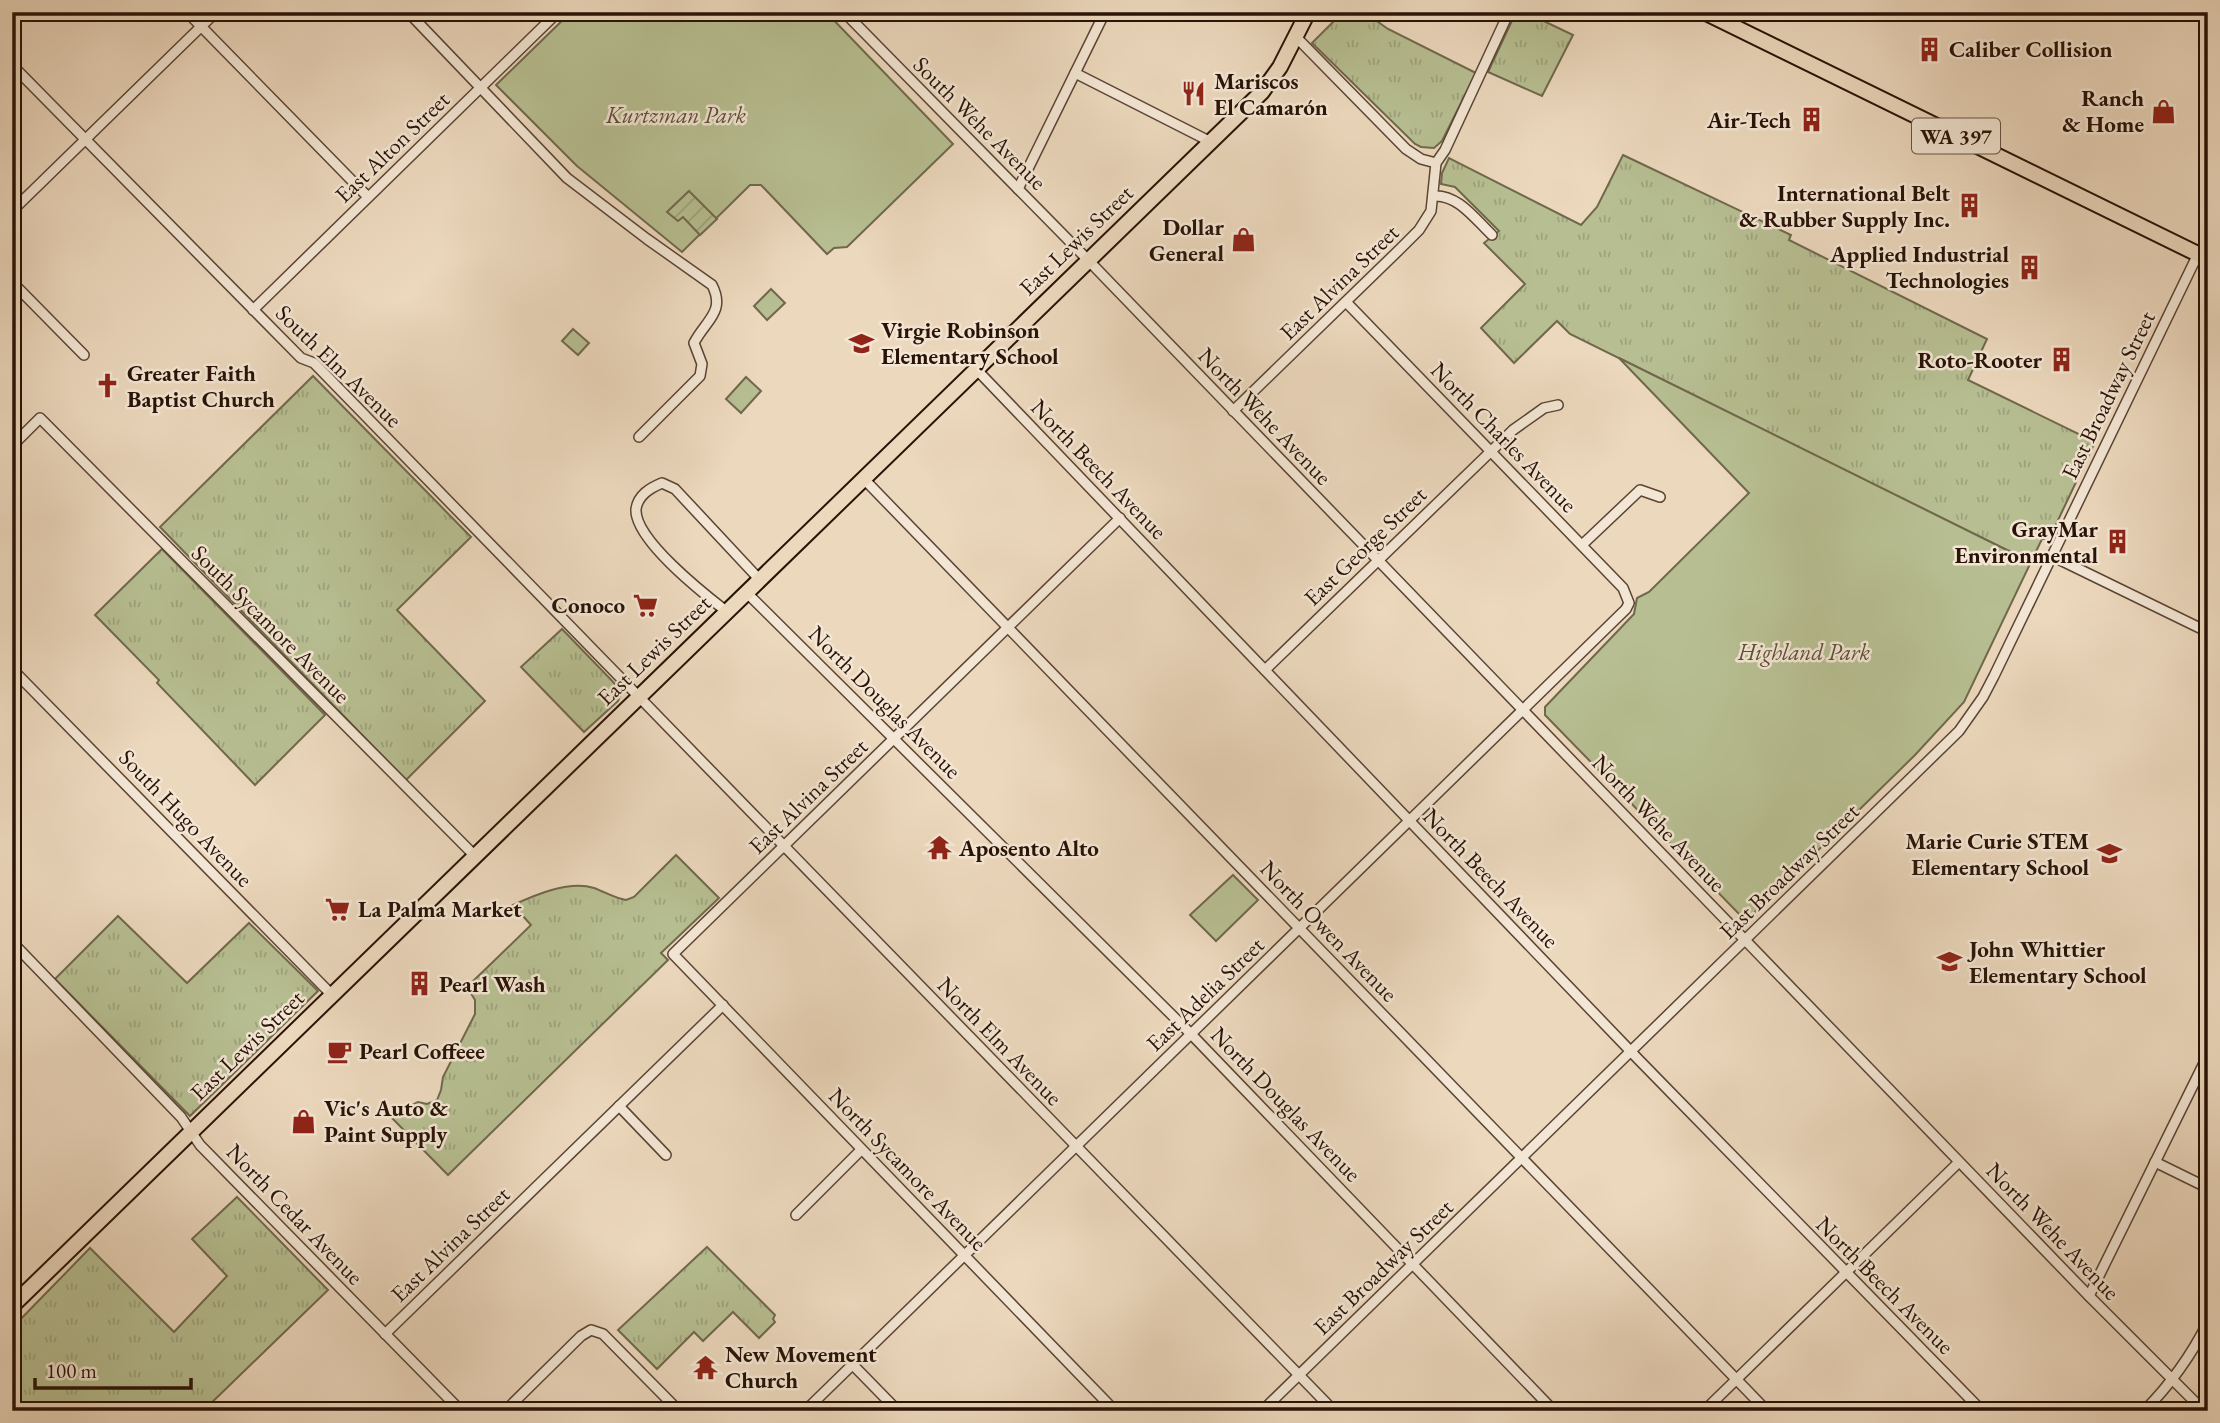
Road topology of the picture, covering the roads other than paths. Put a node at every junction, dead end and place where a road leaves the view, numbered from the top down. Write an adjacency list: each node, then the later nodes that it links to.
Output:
1 (187, 12): 10 (street)
2 (216, 12): 10 (street)
3 (408, 12): 14 (street)
4 (558, 12): 14 (street, East Alton Street)
5 (844, 12): 18 (street, South Wehe Avenue)
6 (1105, 12): 13 (street)
7 (1308, 12): 11 (main road, East Lewis Street)
8 (1510, 12): 17 (street)
9 (1708, 13): 23 (main road, WA 397)
10 (201, 27): 15 (street); 20 (street)
11 (1296, 37): 16 (main road, East Lewis Street); 17 (street)
12 (12, 65): 15 (street, South Elm Avenue)
13 (1075, 73): 16 (street); 18 (street)
14 (481, 87): 20 (street, East Alton Street); 32 (street)
15 (85, 140): 21 (street); 27 (street, South Elm Avenue)
16 (1210, 142): 24 (main road, East Lewis Street)
17 (1436, 163): 19 (street, East Alvina Street)
18 (1018, 189): 24 (street, South Wehe Avenue)
19 (1433, 196): 22 (street); 26 (street, East Alvina Street)
20 (368, 197): 27 (street, East Alton Street)
21 (12, 211)
22 (1492, 235)
23 (2203, 256): 39 (street, East Broadway Street)
24 (1088, 260): 29 (main road, East Lewis Street); 31 (street, North Wehe Avenue)
25 (12, 282): 28 (street)
26 (1346, 302): 31 (street, East Alvina Street); 34 (street, North Charles Avenue)
27 (253, 310): 49 (street, South Elm Avenue)
28 (83, 355)
29 (976, 369): 35 (main road, East Lewis Street); 37 (street, North Beech Avenue)
30 (1558, 405): 34 (street, East George Street)
31 (1233, 411): 40 (street, North Wehe Avenue)
32 (639, 437)
33 (12, 446): 54 (street, South Sycamore Avenue)
34 (1491, 450): 38 (street, North Charles Avenue); 40 (street, East George Street)
35 (863, 478): 41 (main road, East Lewis Street); 45 (street, North Owen Avenue)
36 (1660, 496): 38 (street)
37 (1120, 518): 45 (street, East Alvina Street); 48 (street, North Beech Avenue)
38 (1582, 545): 43 (street, North Charles Avenue)
39 (2052, 556): 46 (street); 56 (street, East Broadway Street)
40 (1378, 560): 48 (street, East George Street); 50 (street, North Wehe Avenue)
41 (759, 579): 42 (main road, East Lewis Street); 44 (street)
42 (746, 592): 44 (main road, East Lewis Street); 51 (street, North Douglas Avenue)
43 (1629, 603): 50 (street, East Adelia Street)
44 (726, 611): 49 (main road, East Lewis Street)
45 (1008, 628): 51 (street, East Alvina Street); 55 (street, North Owen Avenue)
46 (2208, 632)
47 (12, 669): 59 (street, South Hugo Avenue)
48 (1265, 670): 52 (street, North Beech Avenue)
49 (638, 697): 53 (street, North Elm Avenue); 54 (main road, East Lewis Street)
50 (1523, 711): 52 (street, East Adelia Street); 56 (street, North Wehe Avenue)
51 (894, 738): 53 (street, East Alvina Street); 61 (street, North Douglas Avenue)
52 (1410, 821): 55 (street, East Adelia Street); 62 (street, North Beech Avenue)
53 (783, 846): 58 (street, East Alvina Street); 66 (street, North Elm Avenue)
54 (475, 856): 59 (main road, East Lewis Street)
55 (1299, 929): 61 (street, East Adelia Street); 69 (street, North Owen Avenue)
56 (1745, 940): 62 (street, East Broadway Street); 70 (street, North Wehe Avenue)
57 (12, 942): 65 (street, North Cedar Avenue)
58 (673, 954): 60 (street, North Sycamore Avenue)
59 (332, 995): 65 (main road, East Lewis Street)
60 (723, 1005): 64 (street, East Alvina Street); 67 (street, North Sycamore Avenue)
61 (1191, 1034): 66 (street, East Adelia Street); 75 (street, North Douglas Avenue)
62 (1631, 1051): 69 (street, East Broadway Street); 76 (street, North Beech Avenue)
63 (2208, 1055): 71 (street)
64 (619, 1106): 68 (street); 80 (street, East Alvina Street)
65 (191, 1131): 78 (main road, East Lewis Street); 80 (street, North Cedar Avenue)
66 (1076, 1146): 74 (street, East Adelia Street); 82 (street, North Elm Avenue)
67 (861, 1150): 73 (street); 74 (street, North Sycamore Avenue)
68 (666, 1155)
69 (1521, 1158): 75 (street, East Broadway Street); 83 (street, North Owen Avenue)
70 (1959, 1162): 76 (street); 77 (street, North Wehe Avenue)
71 (2155, 1162): 72 (street); 77 (street)
72 (2208, 1188)
73 (796, 1215)
74 (964, 1255): 81 (street, East Adelia Street); 90 (street, North Sycamore Avenue)
75 (1413, 1264): 82 (street, East Broadway Street); 93 (street, North Douglas Avenue)
76 (1845, 1273): 83 (street); 96 (street, North Beech Avenue)
77 (2090, 1296): 84 (street, North Wehe Avenue)
78 (12, 1306)
79 (2208, 1322): 84 (street)
80 (385, 1334): 85 (street, North Cedar Avenue)
81 (852, 1364): 88 (street, East Adelia Street); 89 (street)
82 (1299, 1375): 91 (street, East Broadway Street); 92 (street, North Elm Avenue)
83 (1736, 1379): 94 (street); 95 (street, North Owen Avenue)
84 (2173, 1379): 97 (street); 98 (street, North Wehe Avenue)
85 (461, 1411)
86 (505, 1411): 87 (street)
87 (679, 1411)
88 (804, 1411)
89 (898, 1411)
90 (1115, 1411)
91 (1262, 1411)
92 (1334, 1411)
93 (1554, 1411)
94 (1704, 1411)
95 (1767, 1411)
96 (1982, 1411)
97 (2144, 1411)
98 (2204, 1411)

